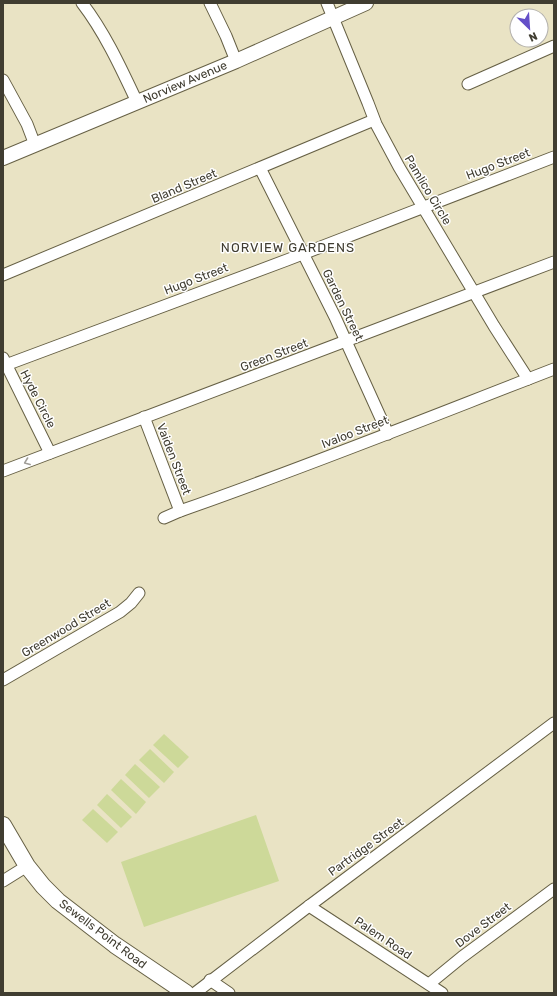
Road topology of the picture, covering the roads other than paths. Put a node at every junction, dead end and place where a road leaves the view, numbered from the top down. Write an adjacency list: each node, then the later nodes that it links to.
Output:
1 (82, 3): 10 (street)
2 (210, 3): 7 (street)
3 (328, 3): 5 (street, Pamlico Circle)
4 (366, 3): 5 (street, Norview Avenue)
5 (334, 17): 7 (street, Norview Avenue); 11 (street, Pamlico Circle)
6 (554, 46): 9 (street)
7 (236, 61): 10 (street, Norview Avenue)
8 (3, 80): 12 (street)
9 (468, 84)
10 (137, 102): 12 (street, Norview Avenue)
11 (374, 120): 15 (street, Bland Street); 16 (street, Pamlico Circle)
12 (35, 145): 14 (street, Norview Avenue)
13 (554, 157): 16 (street, Hugo Street)
14 (3, 158)
15 (260, 168): 17 (street, Garden Street); 19 (street, Bland Street)
16 (423, 207): 17 (street, Hugo Street); 20 (street, Pamlico Circle)
17 (303, 253): 21 (street, Garden Street); 22 (street, Hugo Street)
18 (554, 262): 20 (street, Green Street)
19 (3, 275)
20 (474, 292): 21 (street, Green Street); 24 (street, Pamlico Circle)
21 (346, 342): 25 (street, Green Street); 26 (street, Garden Street)
22 (4, 363): 27 (street, Hyde Circle)
23 (554, 369): 24 (street, Ivaloo Street)
24 (528, 379): 26 (street, Ivaloo Street)
25 (144, 417): 27 (street, Green Street); 29 (street, Vaiden Street)
26 (388, 434): 29 (street, Ivaloo Street)
27 (50, 453): 28 (street, Green Street, one-way to 28)
28 (3, 471)
29 (180, 511): 30 (street, Ivaloo Street)
30 (164, 518)
31 (139, 594): 32 (street, Greenwood Street)
32 (3, 680)
33 (554, 723): 38 (street, Partridge Street)
34 (3, 825): 35 (main road, Sewells Point Road)
35 (27, 866): 36 (street); 41 (main road, Sewells Point Road)
36 (3, 881)
37 (554, 889): 40 (street, Dove Street)
38 (309, 906): 39 (street, Partridge Street); 40 (street, Palem Road)
39 (210, 980): 42 (street, Partridge Street); 43 (street)
40 (428, 984): 44 (street, Palem Road)
41 (186, 993)
42 (195, 993)
43 (229, 993)
44 (442, 993)

